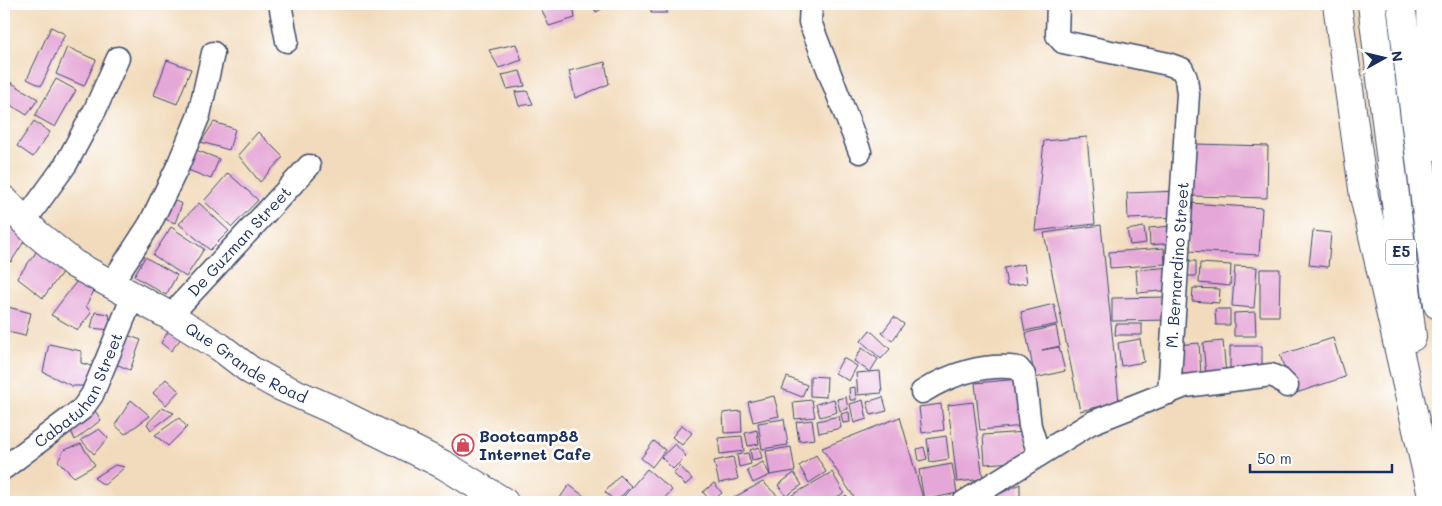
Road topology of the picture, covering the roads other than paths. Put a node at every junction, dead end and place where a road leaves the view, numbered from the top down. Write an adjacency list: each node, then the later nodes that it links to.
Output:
1 (280, 4): 8 (street)
2 (811, 4): 11 (street)
3 (1058, 4): 21 (street, M. Bernardino Street)
4 (1337, 4): 24 (main road)
5 (1372, 4): 24 (main road, E5)
6 (1401, 4): 15 (main road, E5)
7 (1431, 4): 15 (main road)
8 (288, 41)
9 (213, 53): 16 (street, Cabatuhan Street)
10 (118, 58): 14 (street)
11 (860, 152)
12 (309, 166): 18 (street, De Guzman Street)
13 (4, 200): 14 (main road, Que Grande Road)
14 (24, 222): 16 (main road, Que Grande Road)
15 (1434, 270): 17 (main road, E5)
16 (122, 290): 18 (main road, Que Grande Road); 23 (street, Cabatuhan Street)
17 (1438, 306)
18 (170, 316): 25 (main road, Que Grande Road)
19 (1287, 386): 21 (street)
20 (922, 392): 22 (street)
21 (1169, 393): 22 (street)
22 (1039, 455): 26 (street)
23 (4, 468)
24 (1433, 501)
25 (504, 502)
26 (964, 502)

